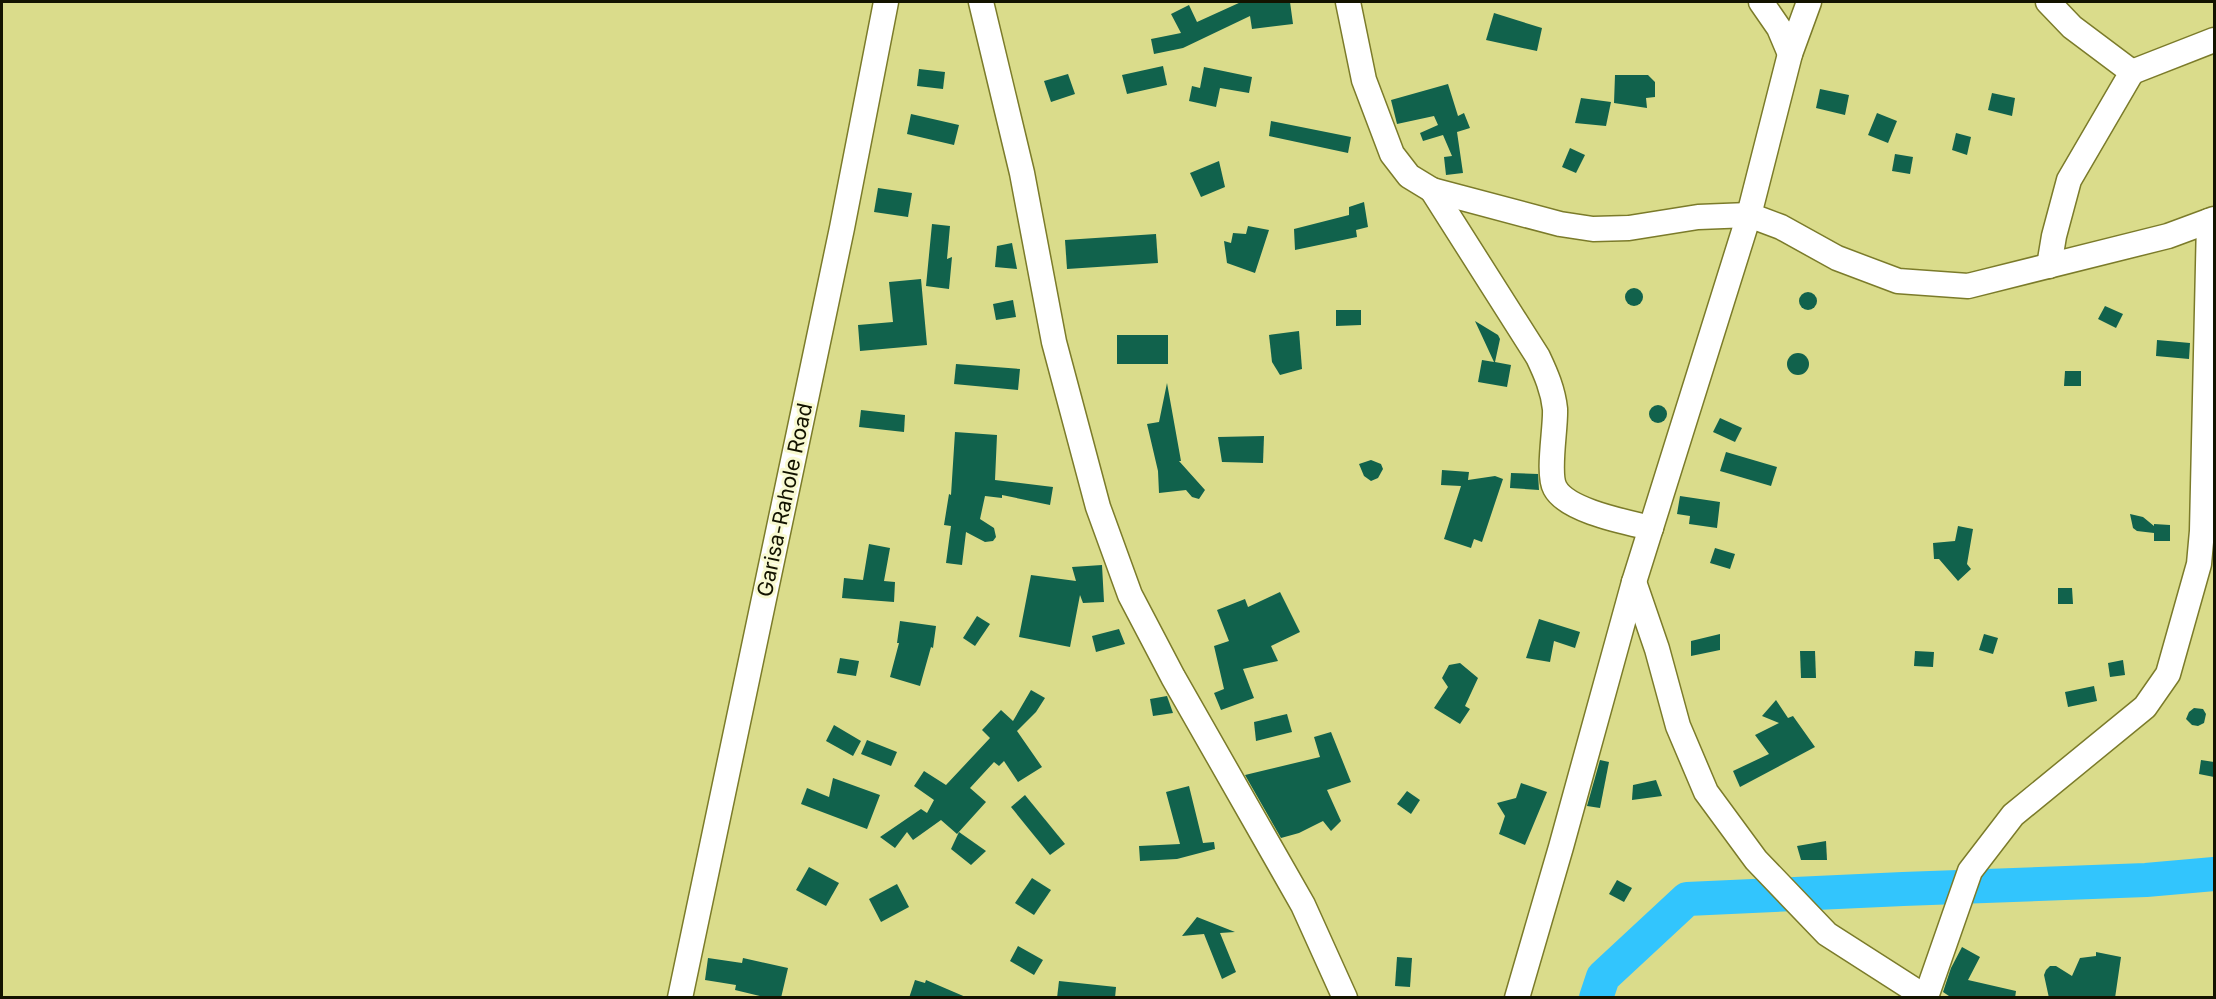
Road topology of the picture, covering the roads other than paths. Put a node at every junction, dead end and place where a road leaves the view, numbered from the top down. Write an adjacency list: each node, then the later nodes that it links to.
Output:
1 (886, 2): 19 (street, Garisa-Rahole Road)
2 (981, 2): 20 (street)
3 (1348, 2): 10 (street)
4 (1761, 2): 8 (street)
5 (1809, 2): 8 (street)
6 (2048, 2): 9 (street)
7 (2214, 40): 9 (street)
8 (1790, 54): 11 (street)
9 (2132, 72): 13 (street)
10 (1432, 190): 11 (street); 14 (street)
11 (1749, 215): 13 (street); 14 (street)
12 (2212, 220): 13 (street); 15 (street)
13 (2049, 266)
14 (1651, 528): 16 (street)
15 (2207, 566): 18 (street)
16 (1634, 582): 17 (street); 21 (street)
17 (1898, 988): 18 (street)
18 (1926, 997)
19 (681, 998)
20 (1344, 998)
21 (1517, 998)

